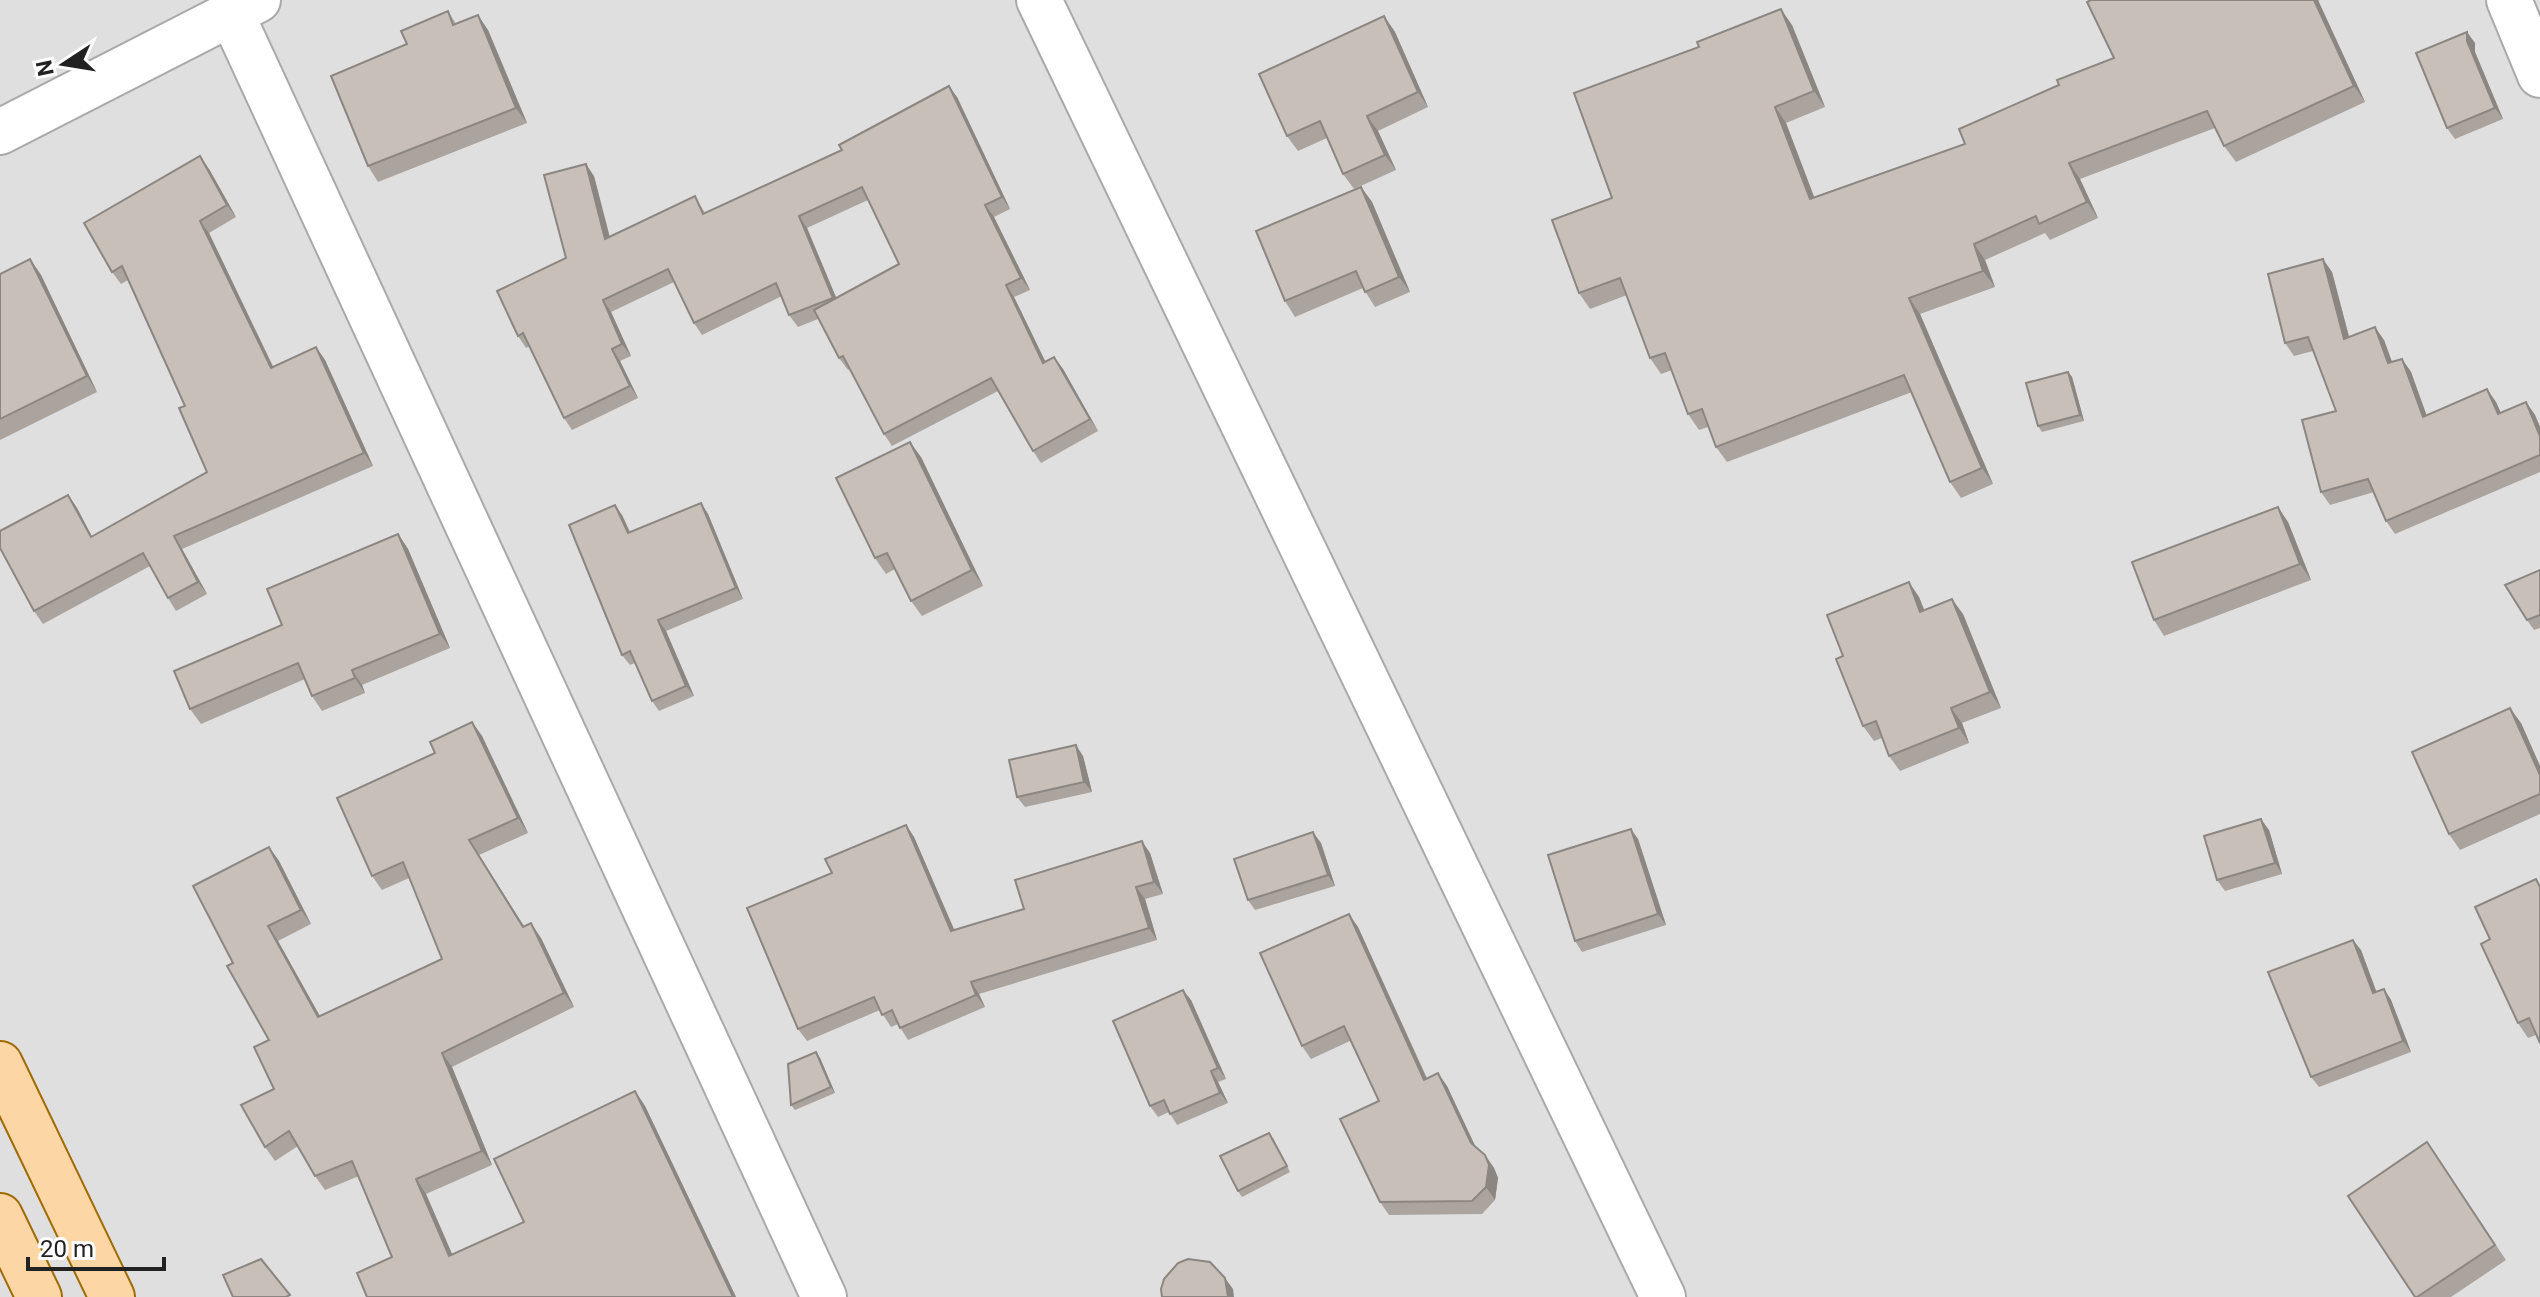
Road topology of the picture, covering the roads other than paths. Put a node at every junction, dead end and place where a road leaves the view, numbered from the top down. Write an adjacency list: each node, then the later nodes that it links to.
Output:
1 (1039, 0): 11 (street)
2 (2509, 0): 4 (street)
3 (245, 6): 5 (street); 10 (street)
4 (2540, 75)
5 (0, 132)
6 (0, 1064): 9 (main road)
7 (0, 1216): 8 (main road)
8 (39, 1297)
9 (112, 1297)
10 (824, 1297)
11 (1663, 1297)

